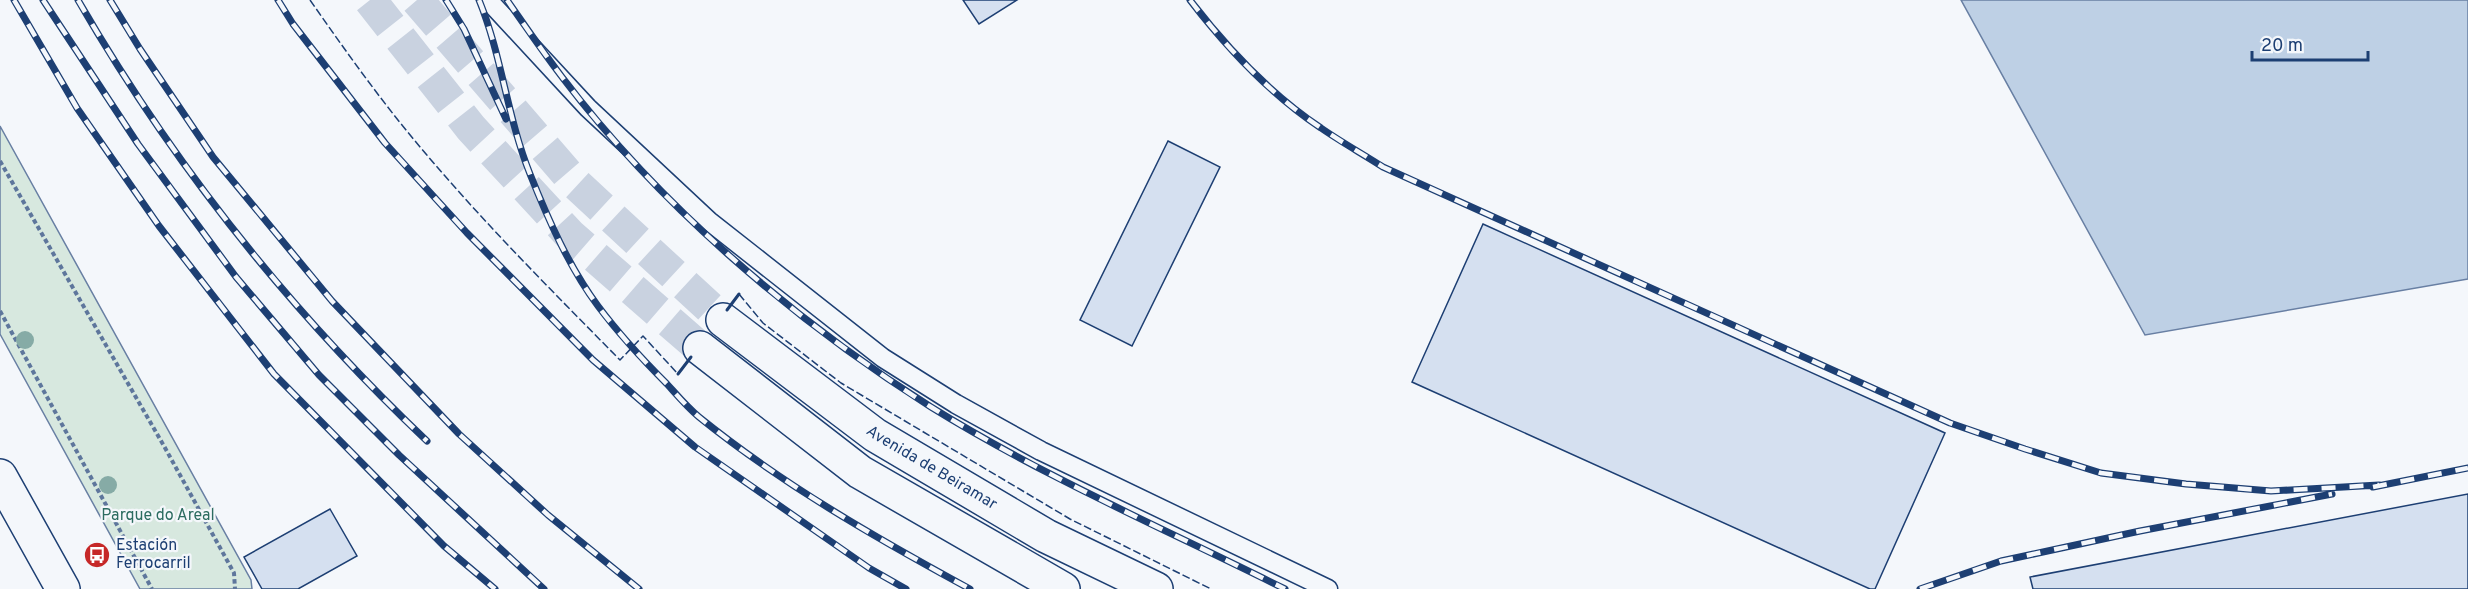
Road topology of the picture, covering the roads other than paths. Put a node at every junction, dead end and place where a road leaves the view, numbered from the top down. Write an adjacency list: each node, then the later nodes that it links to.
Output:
1 (488, 0): 8 (lane)
2 (723, 320): 7 (main road, Avenida de Beiramar)
3 (700, 348): 6 (main road)
4 (0, 476): 5 (main road)
5 (63, 589)
6 (1063, 589)
7 (1156, 589)
8 (1328, 589)

